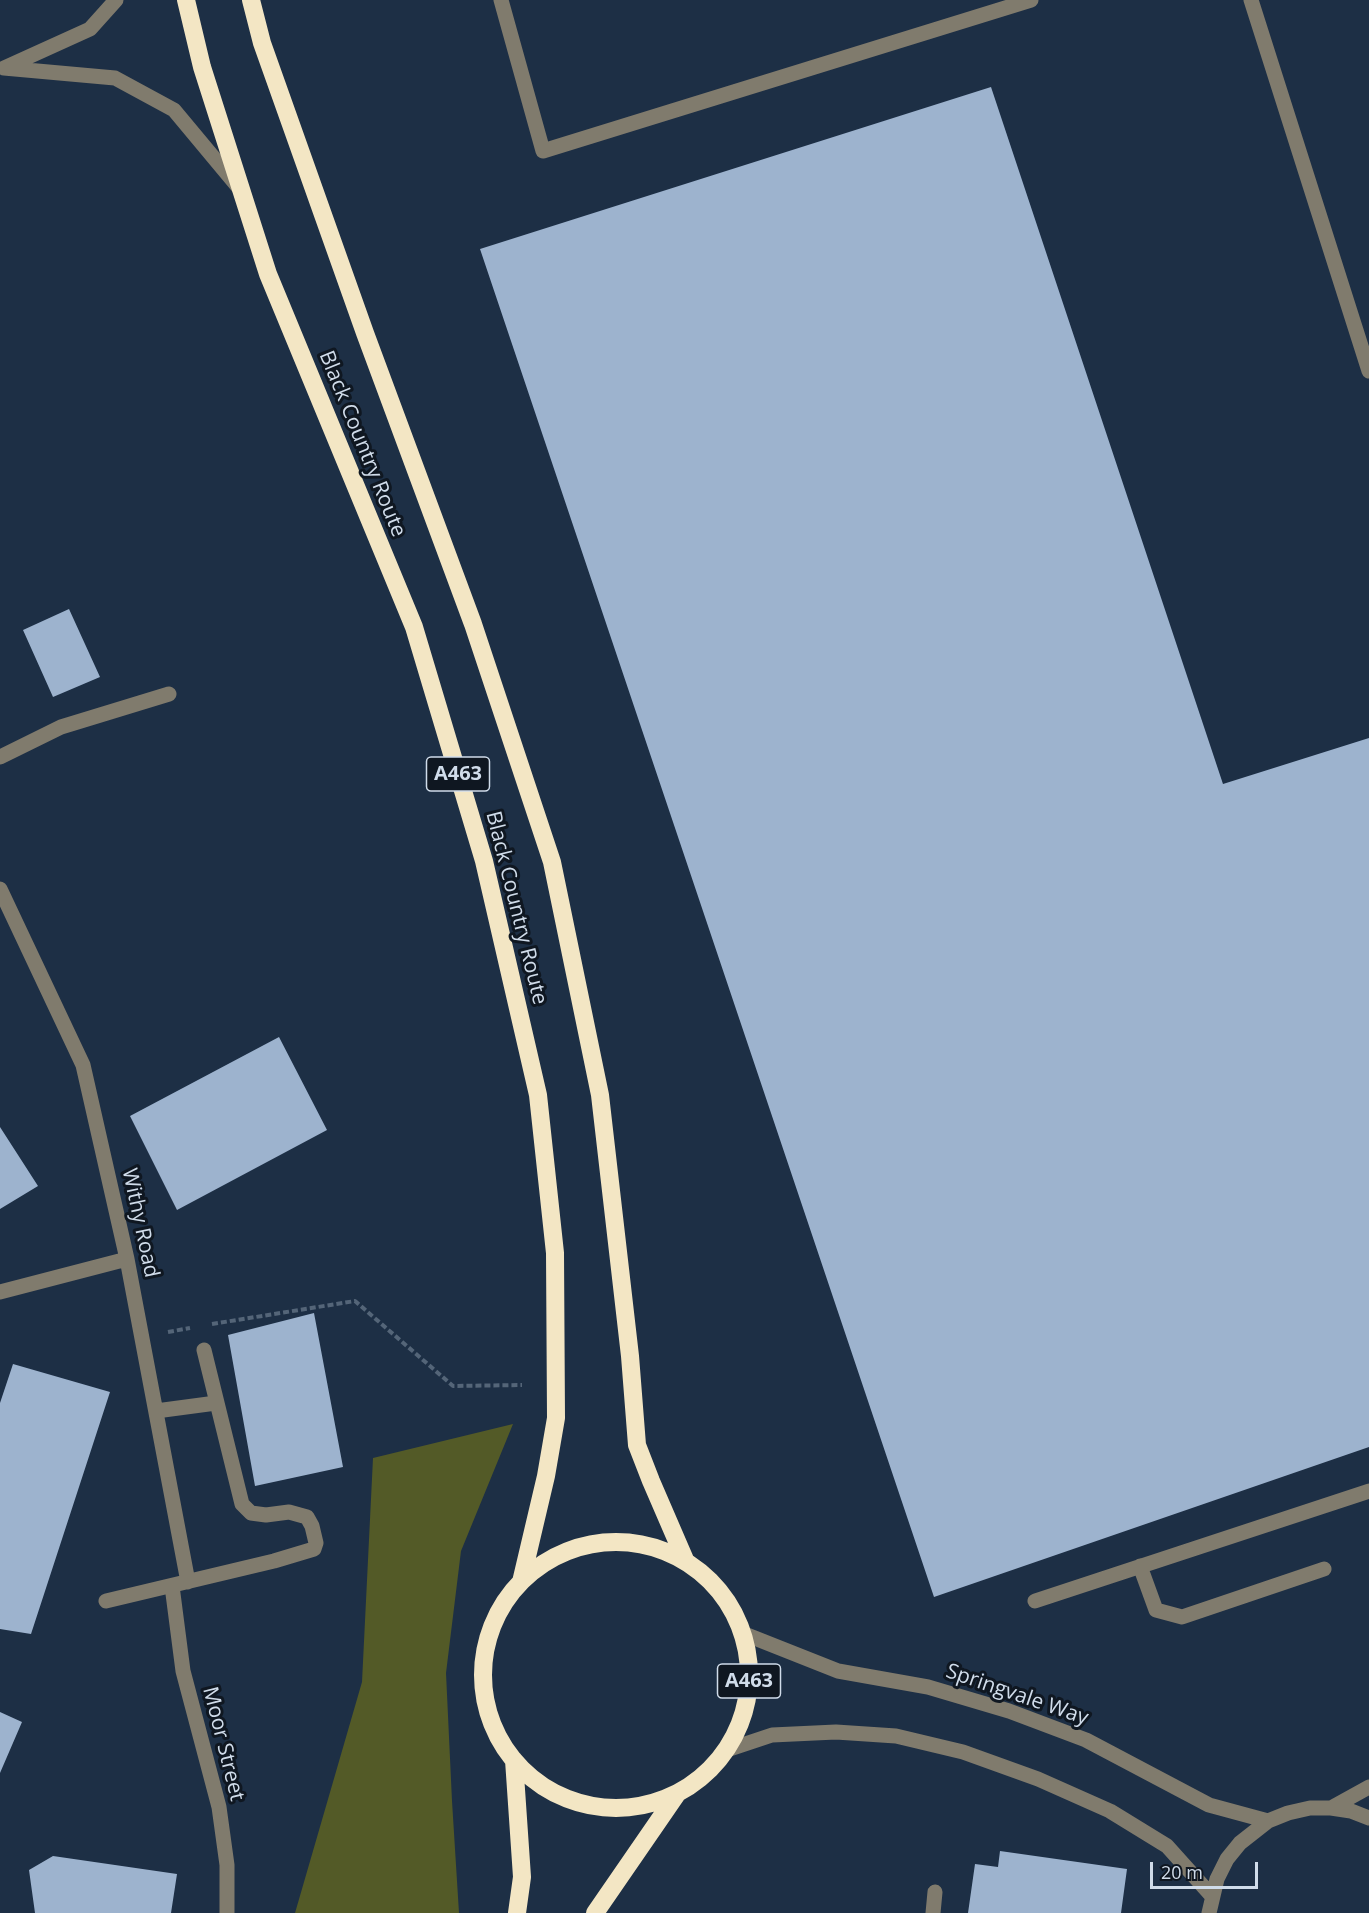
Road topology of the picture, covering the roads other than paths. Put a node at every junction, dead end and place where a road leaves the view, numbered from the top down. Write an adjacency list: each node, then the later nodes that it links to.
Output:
1 (116, 0): 7 (street)
2 (186, 0): 8 (highway, Black Country Route / A463)
3 (251, 0): 19 (highway, Black Country Route / A463)
4 (501, 0): 5 (street)
5 (1031, 0)
6 (1251, 0): 9 (street)
7 (2, 68): 8 (street)
8 (239, 188): 23 (highway, Black Country Route / A463)
9 (1369, 371)
10 (169, 694): 11 (street)
11 (0, 757)
12 (0, 889): 13 (street, Withy Road)
13 (127, 1259): 14 (street); 17 (street, Withy Road)
14 (0, 1292)
15 (204, 1350): 16 (street)
16 (216, 1403): 17 (street); 22 (street)
17 (156, 1411): 22 (street, Withy Road)
18 (1369, 1491): 20 (street)
19 (686, 1562): 23 (highway, A463); 27 (highway, A463)
20 (1140, 1566): 21 (street); 26 (street)
21 (1324, 1569)
22 (188, 1582): 24 (street)
23 (521, 1582): 29 (highway, A463)
24 (172, 1586): 25 (street); 37 (street, Moor Street)
25 (106, 1601)
26 (1035, 1601)
27 (742, 1633): 28 (highway, A463); 34 (street, Springvale Way)
28 (728, 1750): 31 (highway, A463); 36 (street)
29 (514, 1761): 31 (highway, A463); 38 (highway)
30 (1369, 1787): 32 (street)
31 (677, 1794): 39 (highway, A463)
32 (1331, 1808): 33 (street); 34 (street)
33 (1369, 1818)
34 (1268, 1821): 36 (street)
35 (935, 1892): 40 (street)
36 (1211, 1895): 41 (street)
37 (227, 1913)
38 (517, 1913)
39 (595, 1913)
40 (933, 1913)
41 (1209, 1913)

